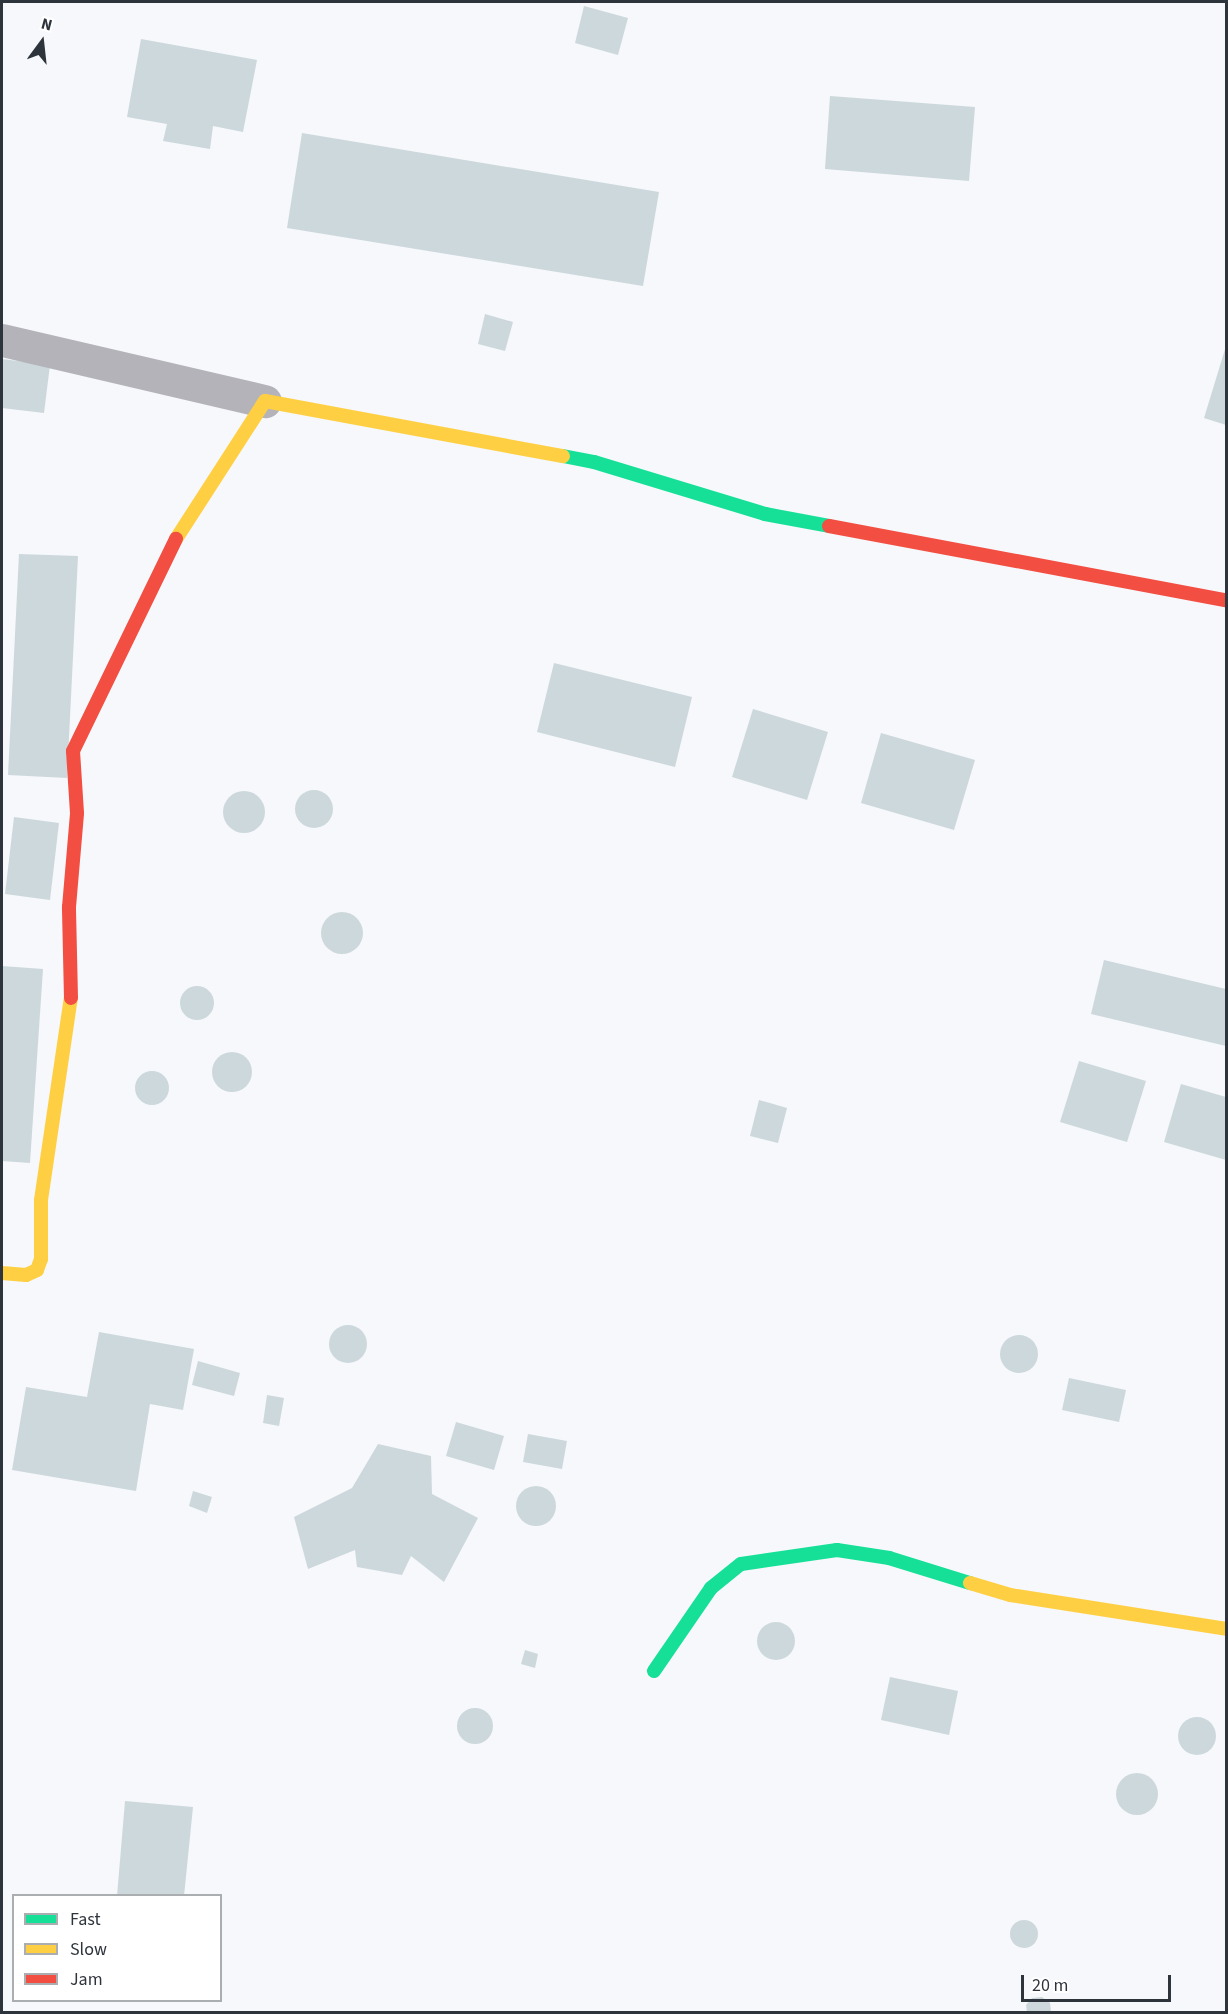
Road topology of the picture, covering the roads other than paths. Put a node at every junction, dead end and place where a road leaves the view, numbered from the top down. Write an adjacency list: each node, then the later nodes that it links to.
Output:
1 (2, 340): 2 (street)
2 (265, 401): 3 (street); 4 (street)
3 (1227, 600)
4 (2, 1272)
5 (1227, 1629): 6 (street)
6 (654, 1671)

